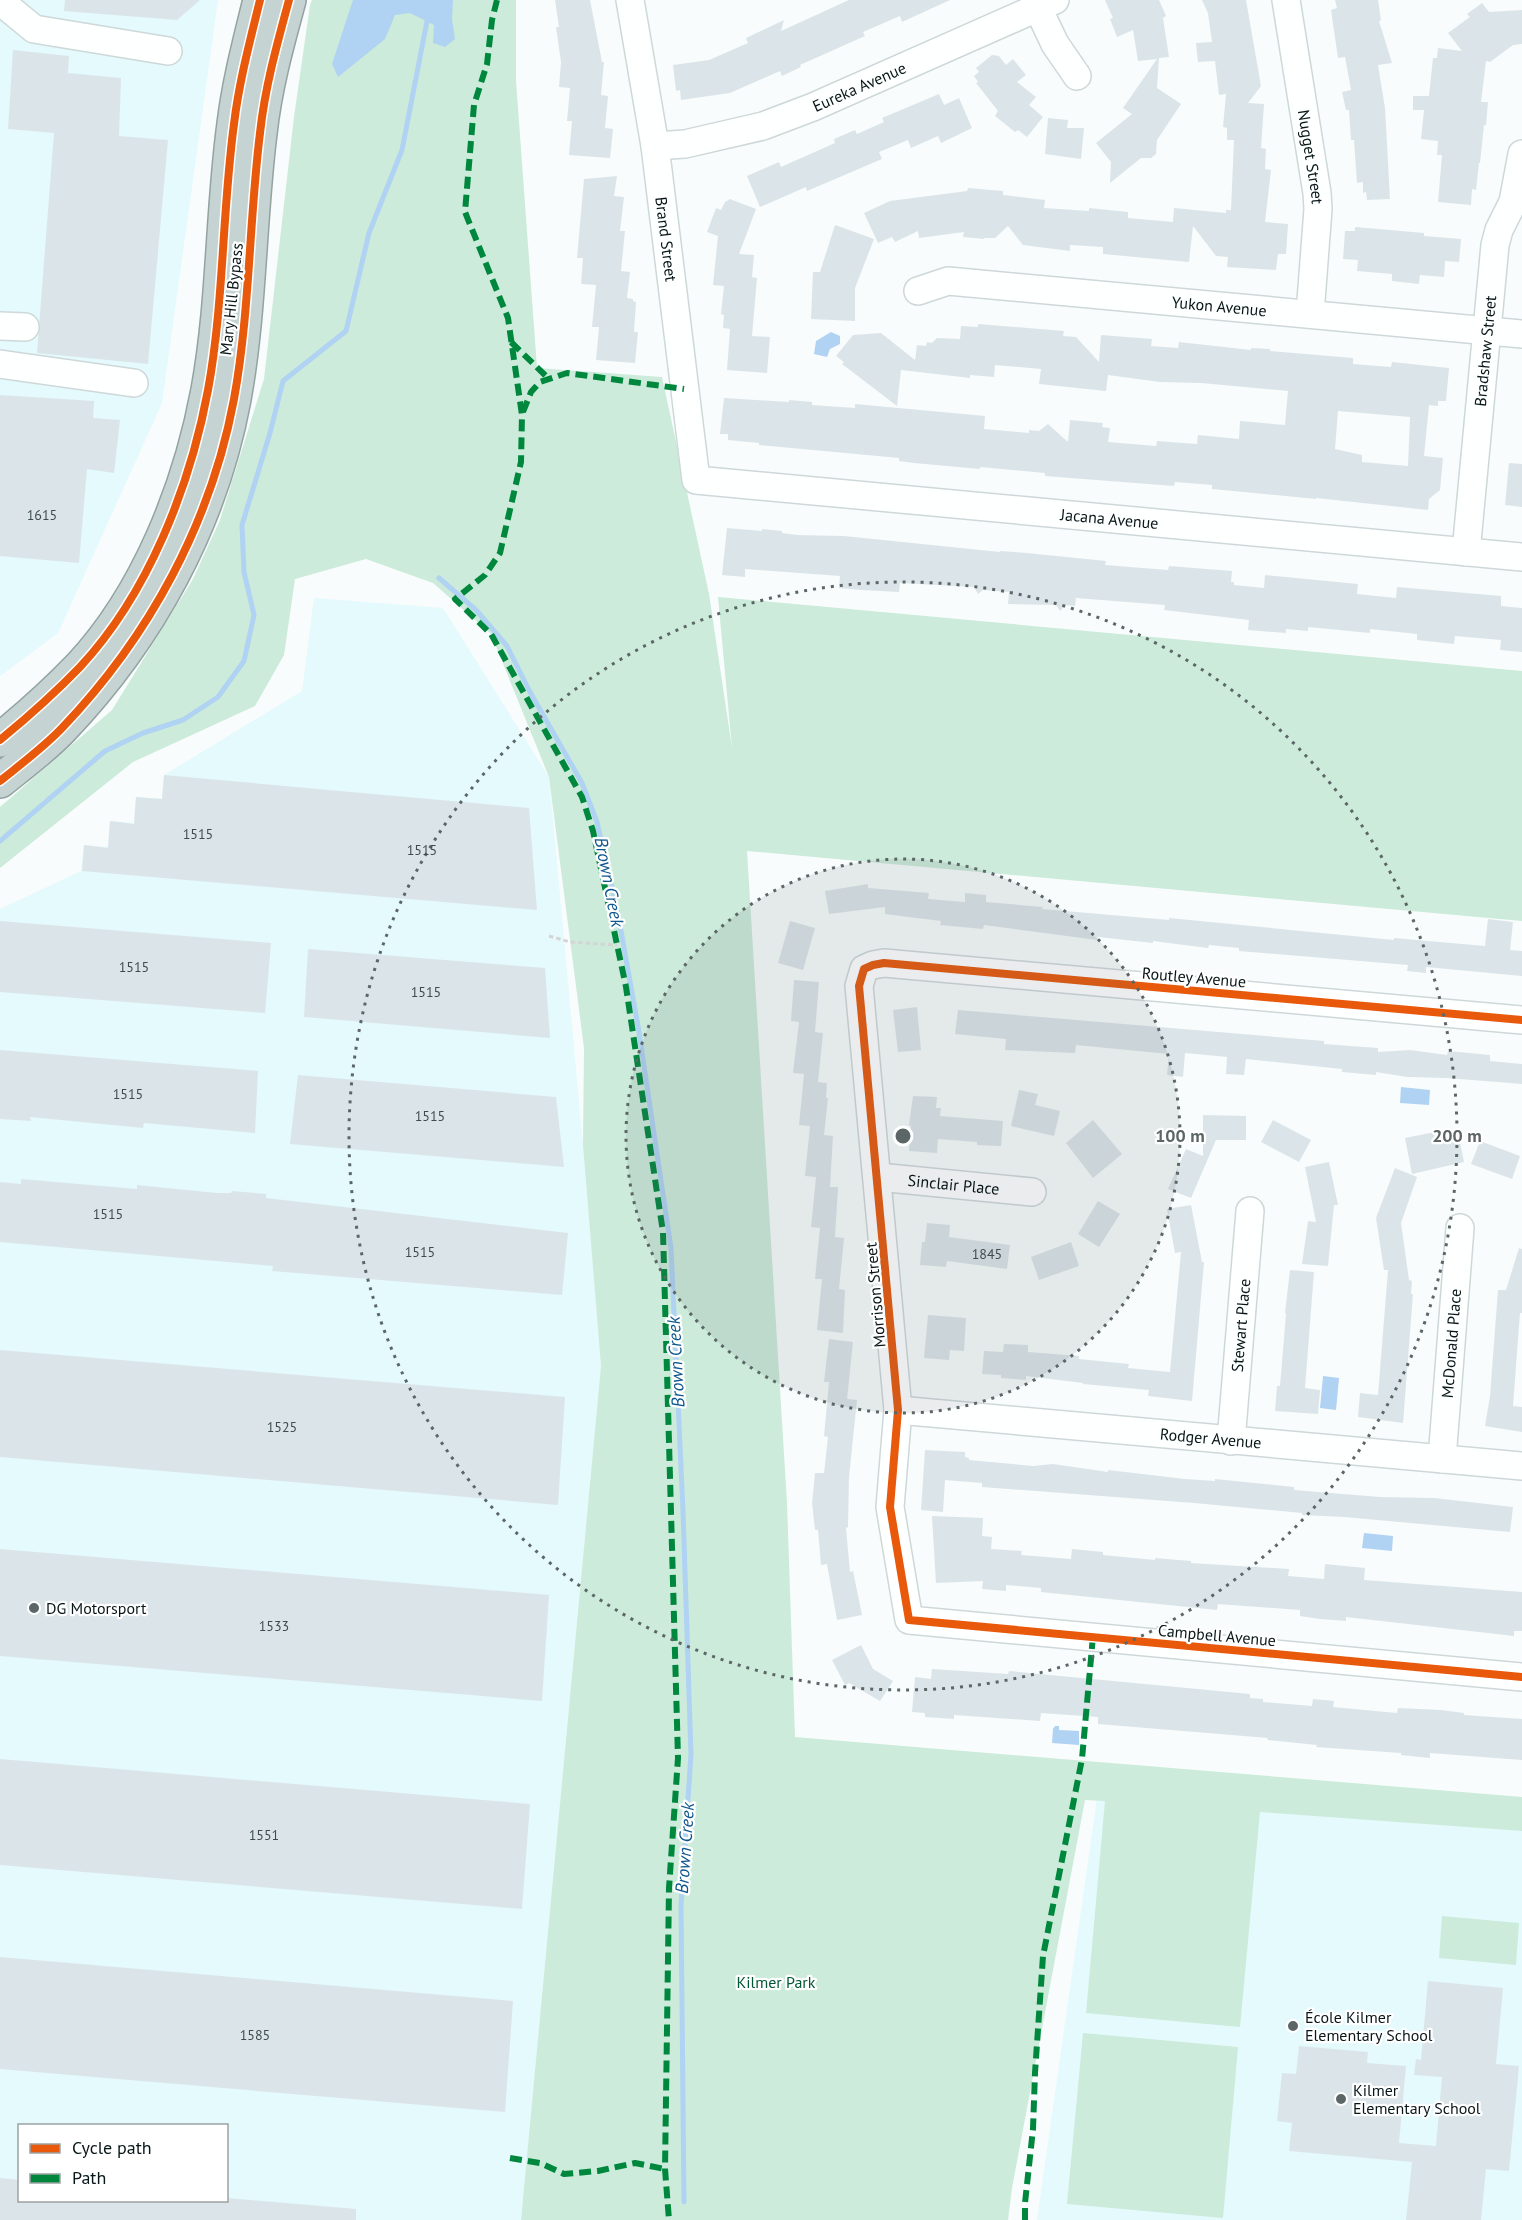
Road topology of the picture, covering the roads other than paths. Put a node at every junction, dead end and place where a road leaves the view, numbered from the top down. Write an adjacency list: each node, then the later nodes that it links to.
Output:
1 (260, 0): 20 (highway, Mary Hill Bypass)
2 (289, 0): 21 (highway, Mary Hill Bypass)
3 (630, 0): 9 (street, Brand Street)
4 (1286, 0): 12 (street, Nugget Street)
5 (0, 1): 7 (street)
6 (1047, 4): 8 (street); 9 (street, Eureka Avenue)
7 (168, 51)
8 (1077, 76)
9 (655, 146): 17 (street, Brand Street)
10 (1522, 154): 13 (street, Bradshaw Street)
11 (918, 291): 12 (street, Yukon Avenue)
12 (1310, 314): 13 (street, Yukon Avenue)
13 (1487, 330): 14 (street, Yukon Avenue); 18 (street, Bradshaw Street)
14 (1522, 334)
15 (0, 364): 16 (street)
16 (134, 383)
17 (696, 480): 18 (street, Jacana Avenue)
18 (1466, 552): 19 (street, Jacana Avenue)
19 (1522, 557)
20 (0, 740)
21 (0, 781)
22 (864, 969): 23 (street, Routley Avenue); 24 (street, Morrison Street)
23 (1522, 1020)
24 (878, 1177): 25 (street, Sinclair Place); 28 (street, Morrison Street)
25 (1032, 1192)
26 (1250, 1210): 29 (street, Stewart Place)
27 (1461, 1228): 30 (street, McDonald Place)
28 (898, 1410): 29 (street, Rodger Avenue); 32 (street, Morrison Street)
29 (1231, 1441): 30 (street, Rodger Avenue)
30 (1442, 1460): 31 (street, Rodger Avenue)
31 (1522, 1466)
32 (909, 1620): 33 (street, Campbell Avenue)
33 (1522, 1677)

